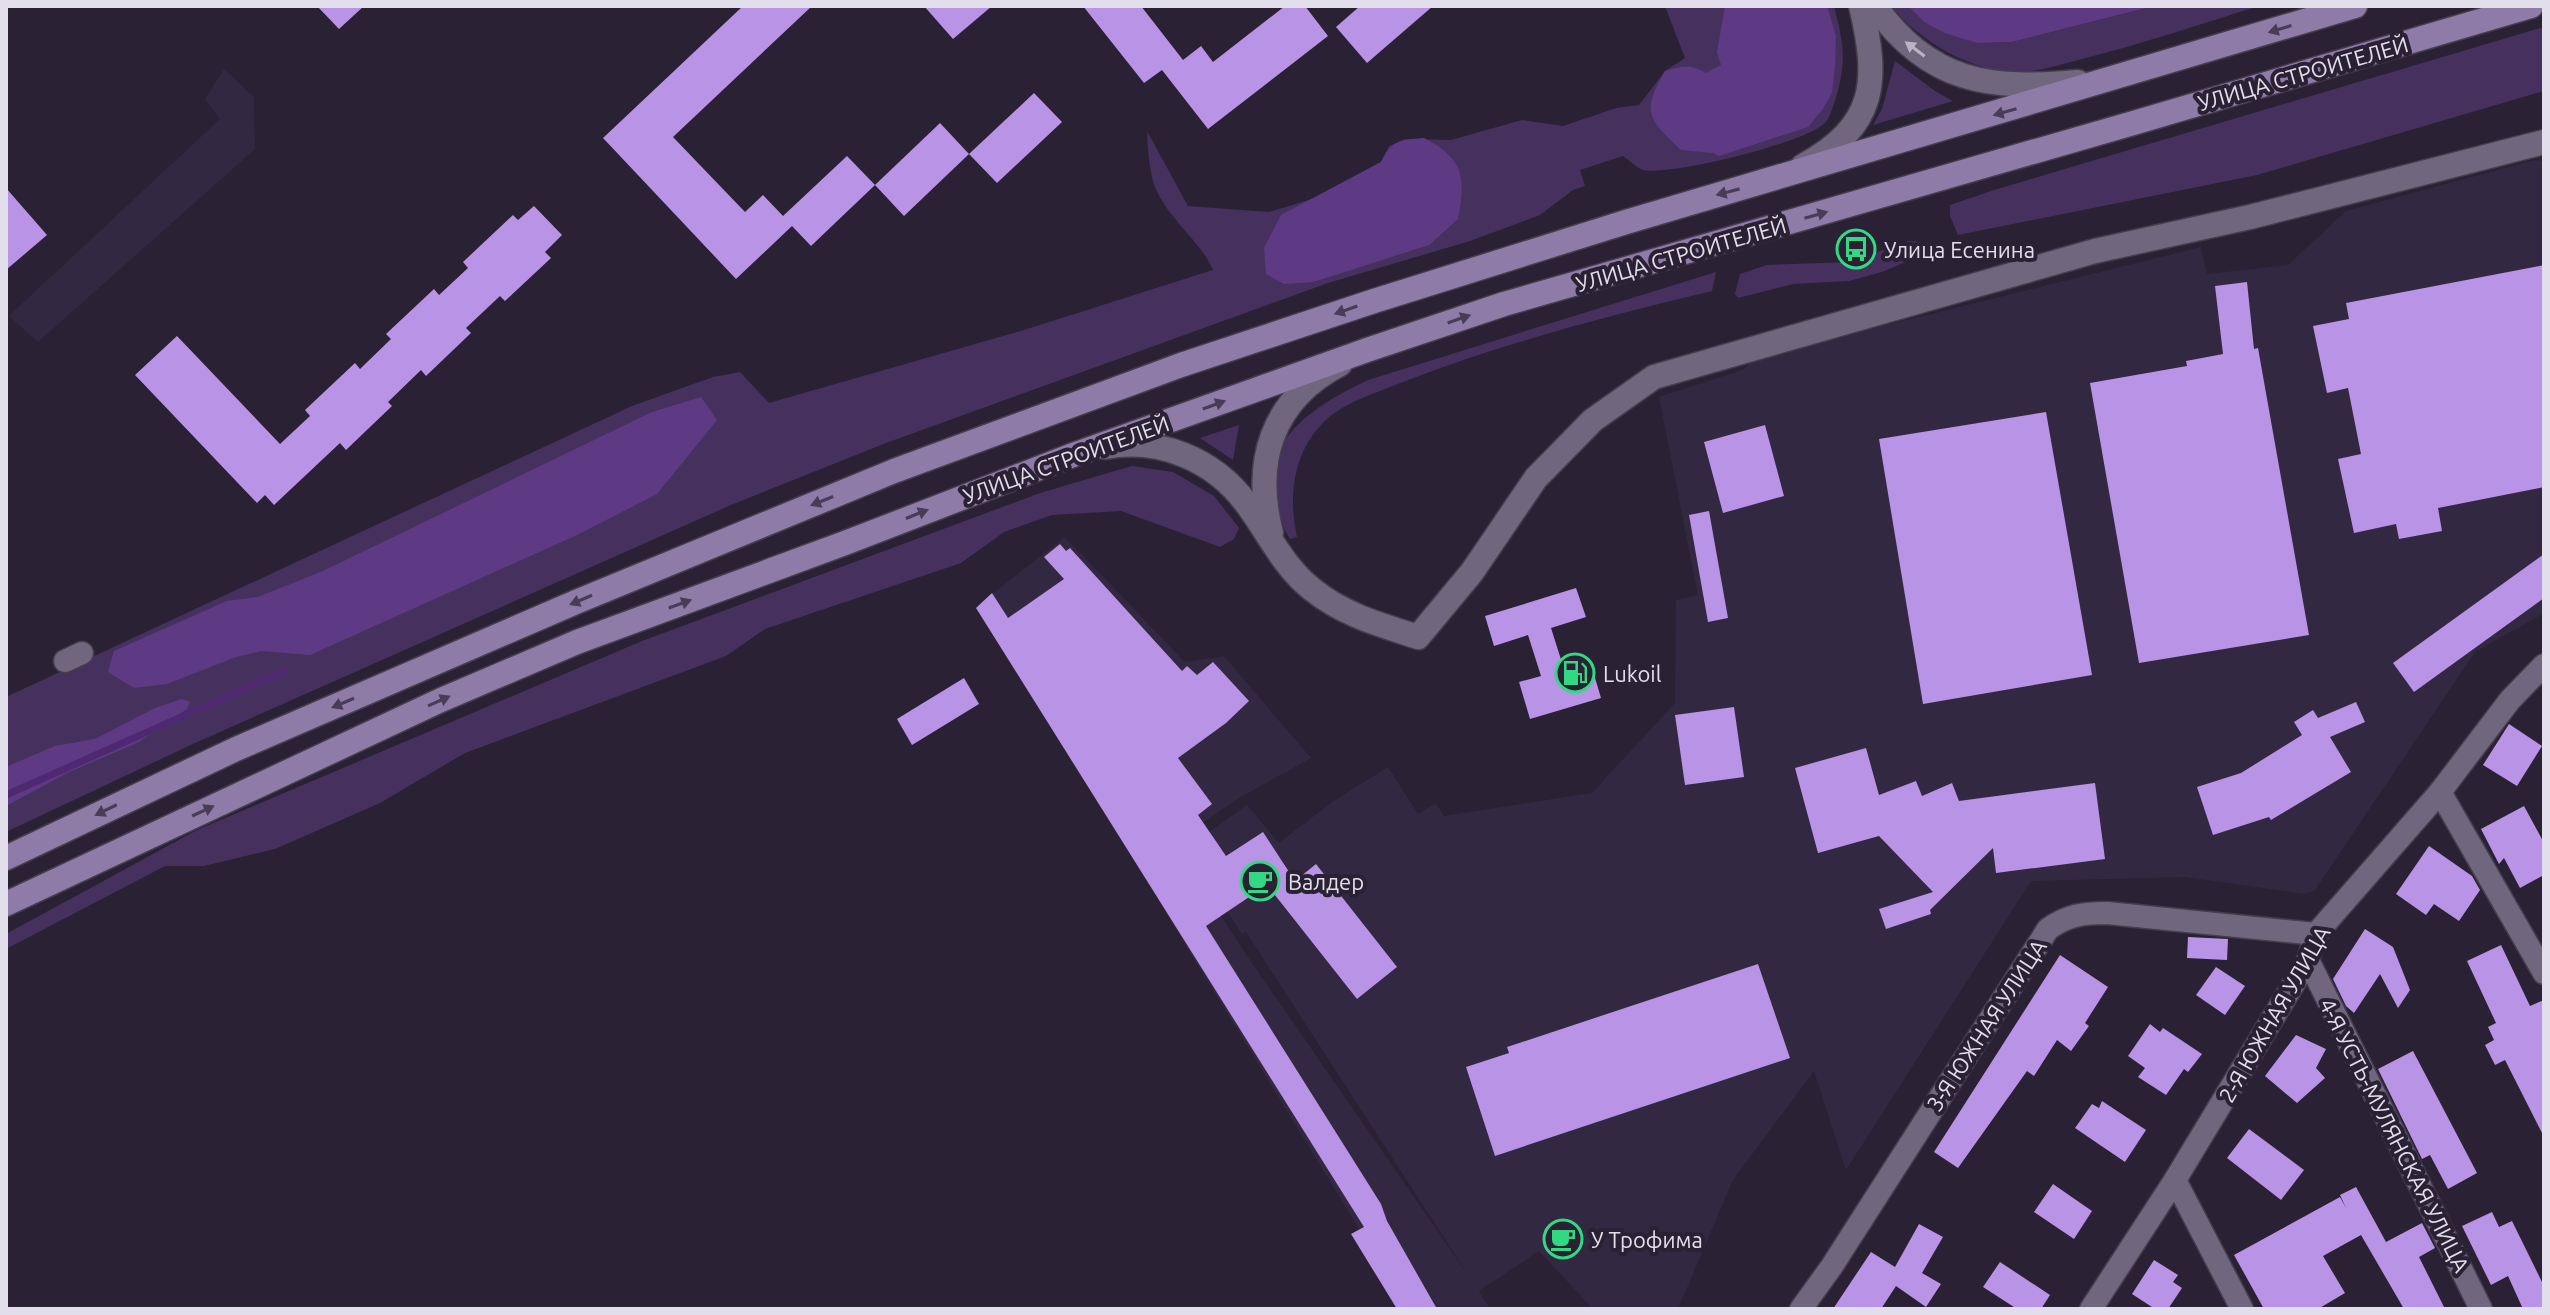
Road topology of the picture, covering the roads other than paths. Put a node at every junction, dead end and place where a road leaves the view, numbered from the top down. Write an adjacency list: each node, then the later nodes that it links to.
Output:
1 (1861, 6): 7 (street)
2 (1875, 6): 5 (street, one-way to 2)
3 (2355, 6): 5 (main road, УЛИЦА СТРОИТЕЛЕЙ, one-way to 5)
4 (2531, 6): 8 (main road, УЛИЦА СТРОИТЕЛЕЙ, one-way to 4)
5 (2124, 76): 7 (main road, УЛИЦА СТРОИТЕЛЕЙ, one-way to 7)
6 (2544, 142): 10 (street)
7 (1779, 178): 13 (main road, УЛИЦА СТРОИТЕЛЕЙ, one-way to 13)
8 (1367, 350): 9 (main road, УЛИЦА СТРОИТЕЛЕЙ, one-way to 8); 10 (street)
9 (1073, 455): 10 (street); 14 (main road, УЛИЦА СТРОИТЕЛЕЙ, one-way to 9)
10 (1275, 547)
11 (2544, 665): 12 (street, 2-Я ЮЖНАЯ УЛИЦА)
12 (2440, 792): 15 (street, 2-Я ЮЖНАЯ УЛИЦА); 17 (street)
13 (6, 858)
14 (6, 904)
15 (2316, 934): 16 (street, 2-Я ЮЖНАЯ УЛИЦА); 19 (street, 3-Я ЮЖНАЯ УЛИЦА)
16 (2308, 960): 18 (street, 2-Я ЮЖНАЯ УЛИЦА); 22 (street, 4-Я УСТЬ-МУЛЯНСКАЯ УЛИЦА)
17 (2544, 973)
18 (2175, 1180): 20 (street, 2-Я ЮЖНАЯ УЛИЦА); 21 (street)
19 (1801, 1309)
20 (2091, 1309)
21 (2242, 1309)
22 (2481, 1309)

